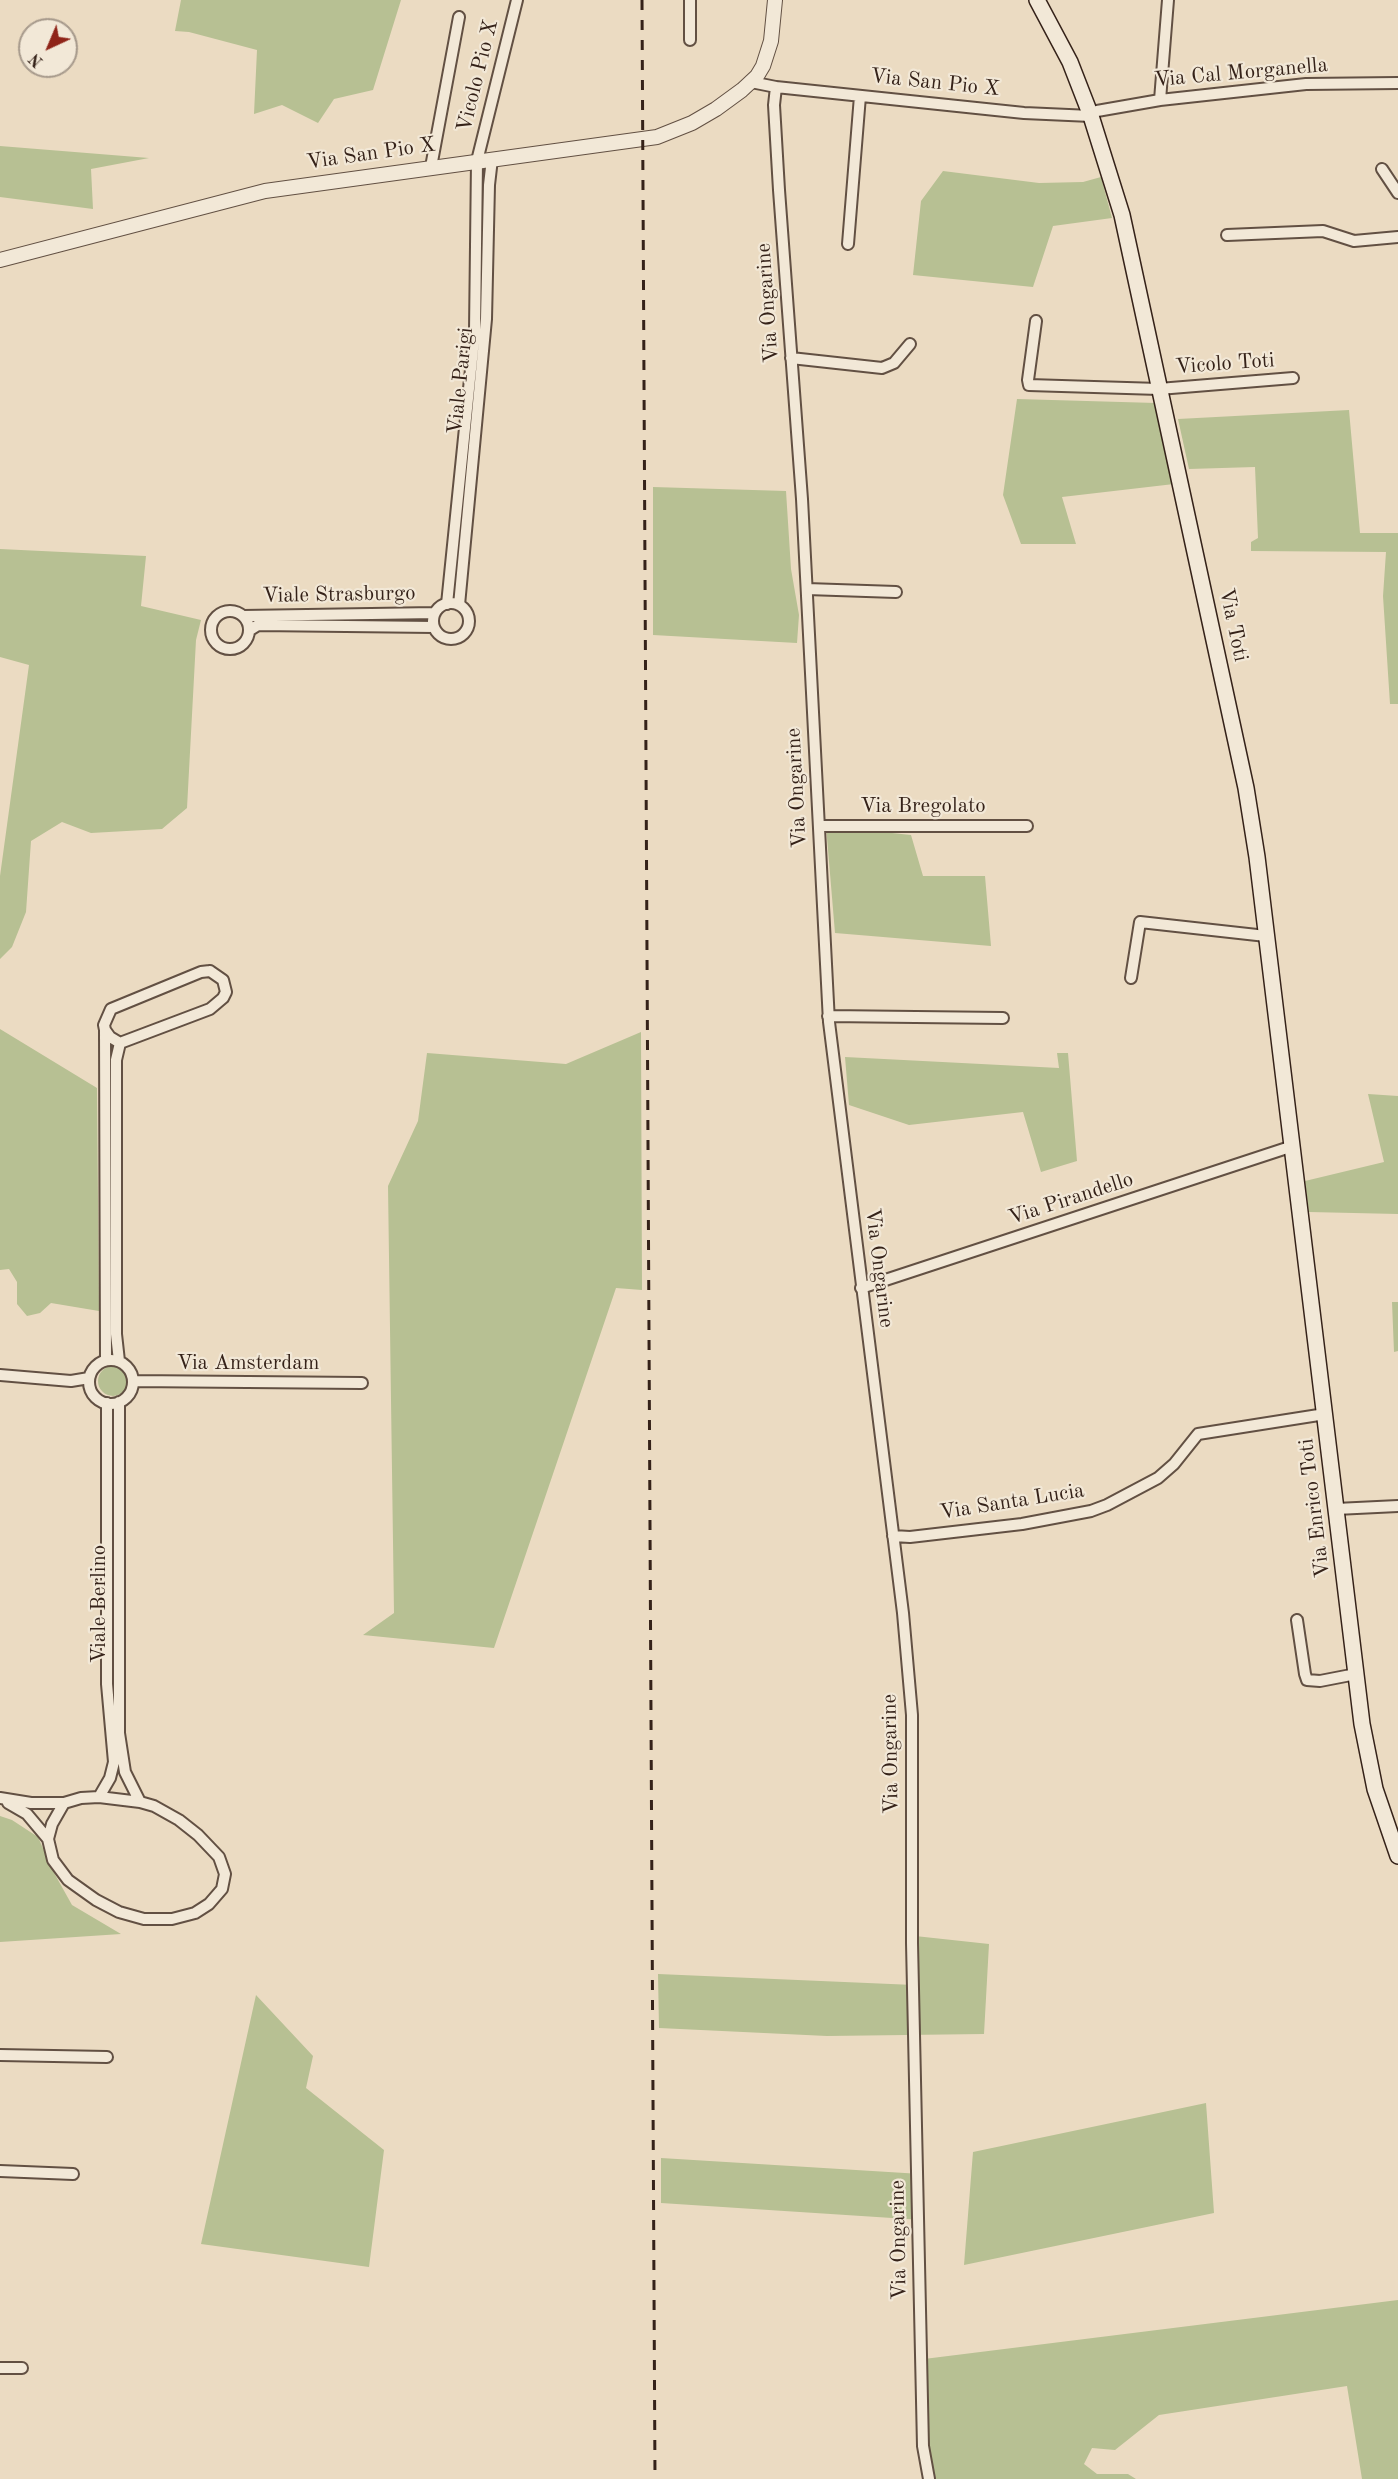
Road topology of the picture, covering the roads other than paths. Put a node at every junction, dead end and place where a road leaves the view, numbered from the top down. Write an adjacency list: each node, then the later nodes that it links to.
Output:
1 (517, 0): 15 (street, Vicolo Pio X)
2 (690, 0): 7 (street)
3 (776, 0): 9 (street)
4 (1037, 0): 13 (main road, Via Toti)
5 (1168, 0): 12 (street)
6 (459, 17): 16 (street)
7 (690, 40)
8 (1398, 83): 12 (street, Via Cal Morganella)
9 (746, 86): 10 (street); 14 (street, Via San Pio X)
10 (776, 87): 11 (street, Via San Pio X); 25 (street, Via Ongarine)
11 (860, 96): 13 (street, Via San Pio X); 21 (street)
12 (1160, 100): 13 (street, Via Cal Morganella)
13 (1090, 116): 27 (main road, Via Toti)
14 (492, 159): 15 (street, Via San Pio X); 31 (street, Viale Parigi)
15 (477, 161): 16 (street, Via San Pio X); 30 (street, Viale Parigi)
16 (431, 167): 22 (street, Via San Pio X)
17 (1382, 168): 18 (street)
18 (1398, 193)
19 (1227, 236): 20 (street)
20 (1398, 237)
21 (848, 244)
22 (0, 260)
23 (1036, 321): 27 (street, Vicolo Toti)
24 (910, 344): 25 (street)
25 (792, 358): 28 (street, Via Ongarine)
26 (1293, 378): 27 (street, Vicolo Toti)
27 (1159, 388): 38 (main road, Via Toti)
28 (807, 589): 29 (street); 36 (street, Via Ongarine)
29 (896, 592)
30 (447, 604): 31 (street); 32 (street)
31 (459, 605): 34 (street, Viale Parigi)
32 (435, 613): 33 (street, Viale Strasburgo); 34 (street)
33 (243, 616): 35 (street, Viale Strasburgo); 35 (street, Viale Strasburgo)
34 (434, 627): 35 (street, Viale Strasburgo)
35 (250, 630)
36 (819, 826): 37 (street, Via Bregolato); 40 (street, Via Ongarine)
37 (1026, 826)
38 (1266, 936): 39 (street); 44 (main road, Via Toti)
39 (1131, 978)
40 (828, 1016): 41 (street); 45 (street, Via Ongarine)
41 (1003, 1018)
42 (105, 1030): 43 (street); 43 (street); 46 (street)
43 (120, 1043): 47 (street)
44 (1293, 1149): 45 (street, Via Pirandello); 54 (main road, Via Enrico Toti)
45 (861, 1288): 57 (street, Via Ongarine)
46 (106, 1360): 47 (street); 49 (street)
47 (119, 1361): 50 (street)
48 (0, 1375): 49 (street)
49 (89, 1378): 53 (street)
50 (133, 1381): 51 (street, Via Amsterdam); 52 (street)
51 (362, 1383)
52 (119, 1402): 53 (street); 61 (street, Viale Berlino)
53 (107, 1403): 60 (street, Viale Berlino)
54 (1324, 1414): 56 (main road, Via Enrico Toti); 57 (street, Via Santa Lucia)
55 (1398, 1506): 56 (street)
56 (1336, 1509): 59 (main road, Via Enrico Toti)
57 (893, 1536): 71 (street, Via Ongarine)
58 (1297, 1620): 59 (street)
59 (1356, 1674): 64 (main road, Via Enrico Toti)
60 (99, 1797): 61 (street); 62 (street)
61 (140, 1802): 63 (street)
62 (64, 1803): 63 (street); 63 (street)
63 (48, 1839)
64 (1398, 1856)
65 (0, 2055): 66 (street)
66 (107, 2057)
67 (0, 2171): 68 (street)
68 (73, 2174)
69 (0, 2368): 70 (street)
70 (22, 2368)
71 (929, 2479)

